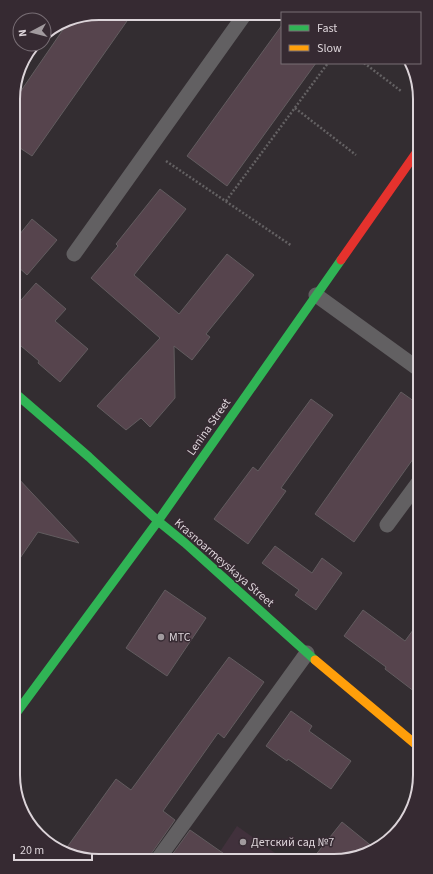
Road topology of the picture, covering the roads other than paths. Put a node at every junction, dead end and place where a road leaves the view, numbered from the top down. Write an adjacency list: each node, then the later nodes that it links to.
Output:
1 (241, 20): 3 (lane)
2 (413, 157): 4 (street, Lenina Street)
3 (74, 254)
4 (316, 295): 5 (lane); 8 (street, Lenina Street)
5 (413, 365)
6 (20, 397): 8 (street, Krasnoarmeyskaya Street)
7 (413, 490): 9 (lane)
8 (158, 521): 10 (street, Krasnoarmeyskaya Street); 11 (street, Lenina Street)
9 (387, 525)
10 (307, 654): 12 (street, Krasnoarmeyskaya Street); 13 (lane)
11 (20, 708)
12 (413, 742)
13 (162, 854)

